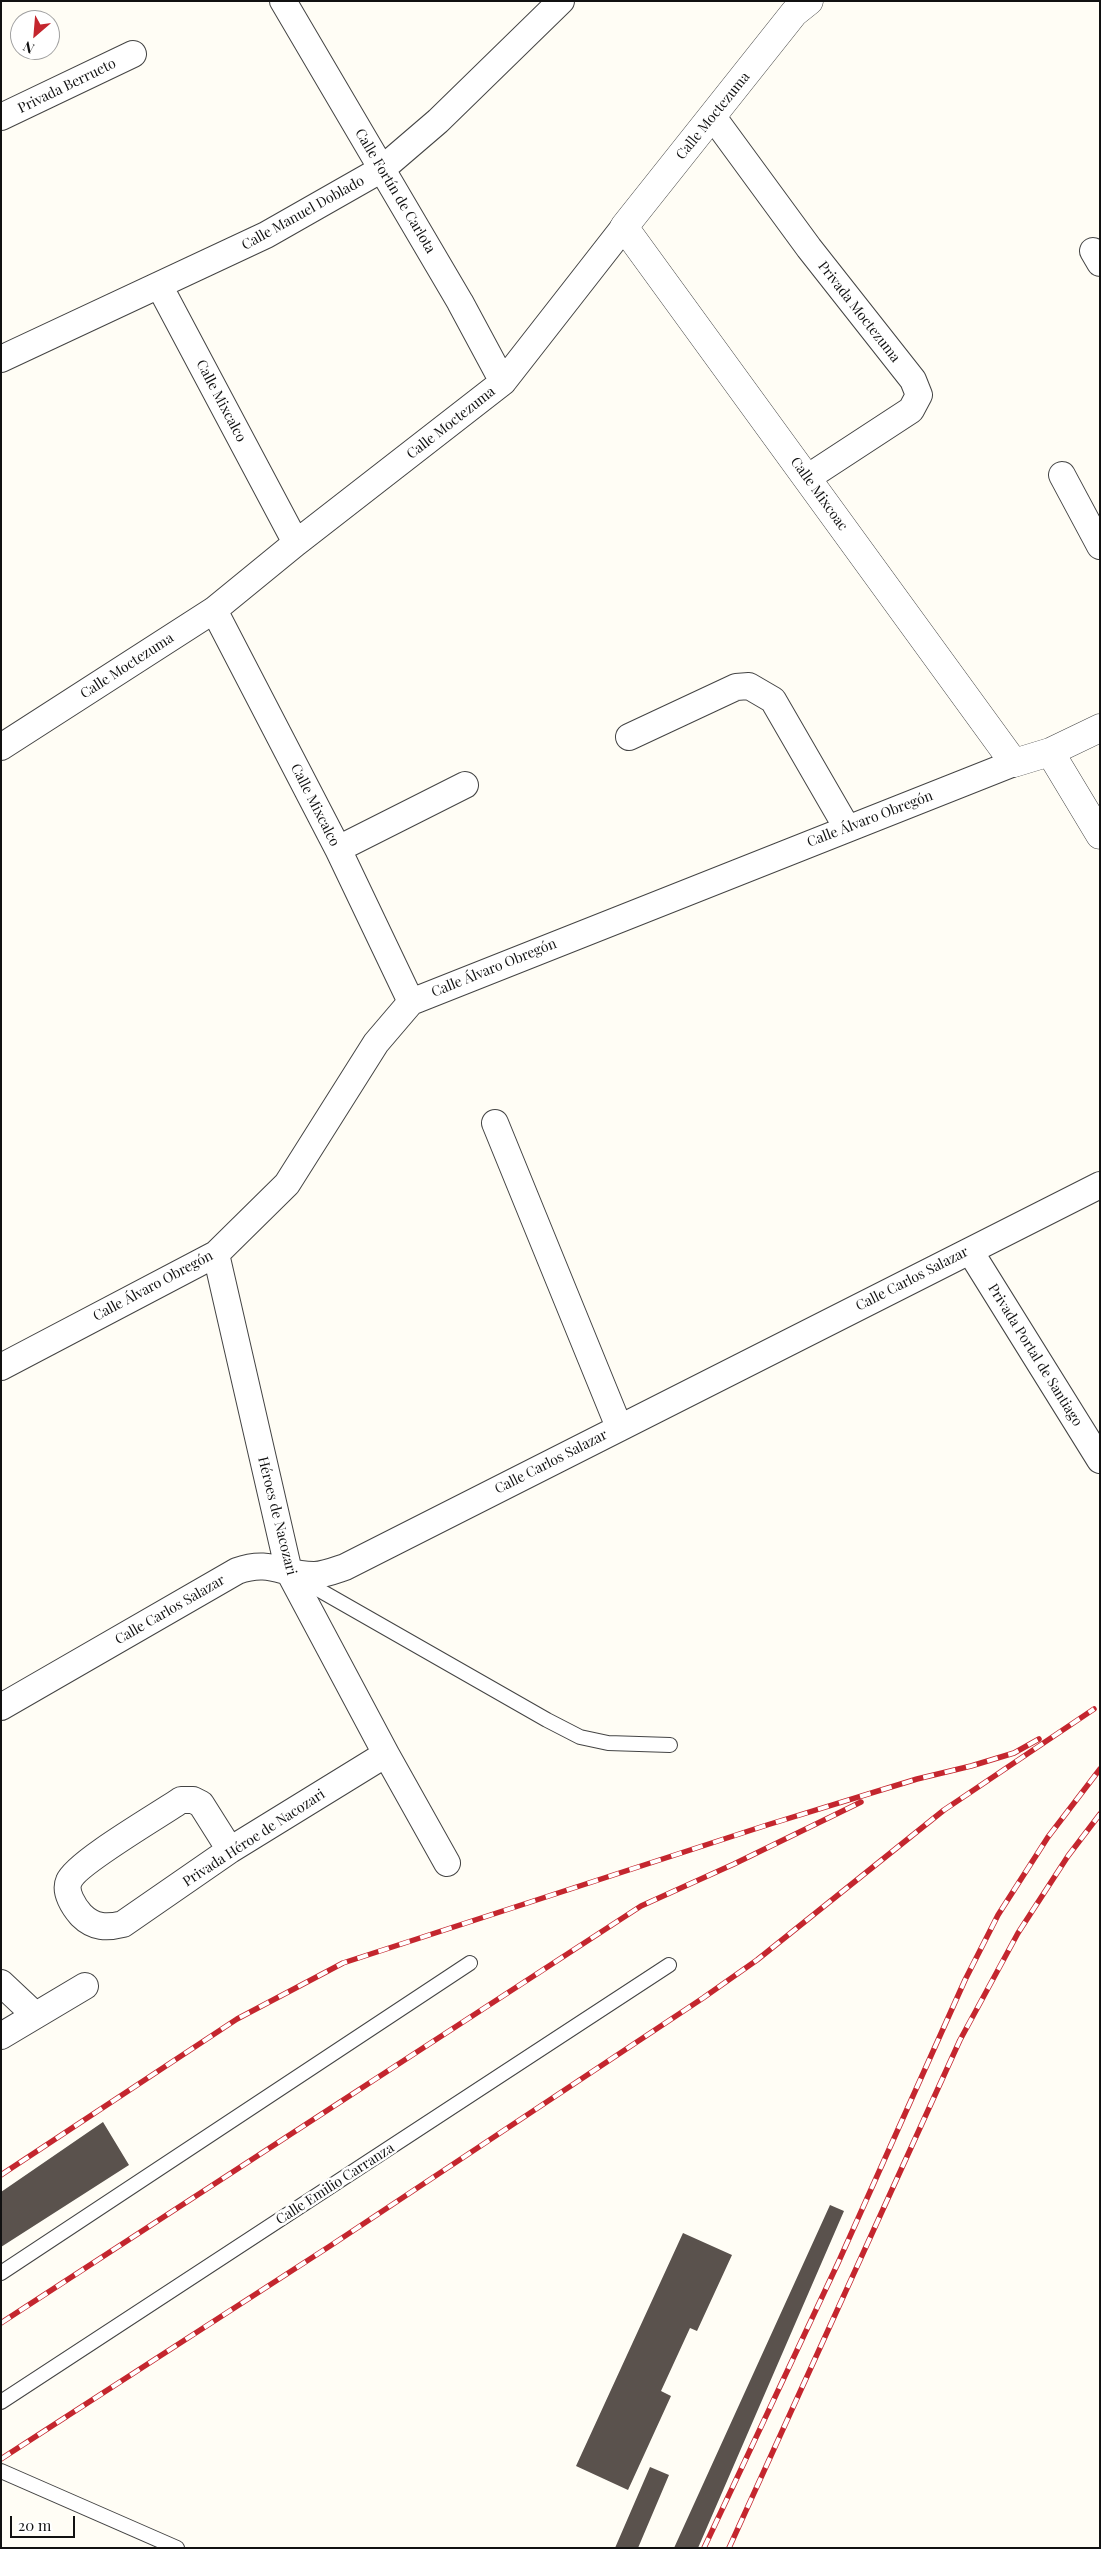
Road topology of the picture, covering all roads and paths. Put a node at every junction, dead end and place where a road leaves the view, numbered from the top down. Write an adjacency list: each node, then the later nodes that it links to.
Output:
1 (283, 1): 7 (street, Calle Fortín de Carlota)
2 (561, 1): 7 (street, Calle Manuel Doblado)
3 (797, 5): 6 (street, Calle Moctezuma)
4 (132, 54): 5 (street, Privada Berrueto)
5 (1, 117)
6 (713, 117): 8 (street, Calle Moctezuma); 13 (street, Privada Moctezuma)
7 (382, 169): 9 (street, Calle Manuel Doblado); 11 (street, Calle Fortín de Carlota)
8 (624, 227): 11 (street, Calle Moctezuma); 13 (street, Calle Mixcoac)
9 (160, 287): 10 (street, Calle Manuel Doblado); 14 (street, Calle Mixcalco)
10 (1, 359)
11 (504, 382): 14 (street, Calle Moctezuma)
12 (1062, 475): 15 (street)
13 (807, 478): 21 (street, Calle Mixcoac)
14 (296, 543): 16 (street, Calle Moctezuma)
15 (1100, 546)
16 (214, 610): 19 (street, Calle Moctezuma); 25 (street, Calle Mixcalco)
17 (1100, 728): 20 (street, Calle Álvaro Obregón)
18 (629, 737): 23 (street)
19 (1, 747)
20 (1050, 752): 21 (street, Calle Álvaro Obregón); 24 (street)
21 (1014, 763): 23 (street, Calle Álvaro Obregón)
22 (465, 784): 25 (street)
23 (847, 828): 26 (street, Calle Álvaro Obregón)
24 (1100, 834)
25 (338, 849): 26 (street, Calle Mixcalco)
26 (411, 1002): 30 (street, Calle Álvaro Obregón)
27 (495, 1123): 32 (street)
28 (1100, 1185): 29 (street, Calle Carlos Salazar)
29 (970, 1251): 32 (street, Calle Carlos Salazar); 33 (street, Privada Portal de Santiago)
30 (216, 1254): 31 (street, Calle Álvaro Obregón); 34 (street, Héroes de Nacozari)
31 (1, 1367)
32 (619, 1427): 34 (street, Calle Carlos Salazar)
33 (1100, 1460)
34 (289, 1572): 35 (street, Calle Carlos Salazar); 36 (lane); 37 (street, Héroes de Nacozari)
35 (1, 1707)
36 (670, 1745)
37 (386, 1754): 38 (street, Privada Héroe de Nacozari); 39 (street, Héroes de Nacozari)
38 (230, 1850): 38 (street, Privada Héroe de Nacozari)
39 (447, 1863)
40 (470, 1963): 46 (lane)
41 (669, 1964): 47 (lane, Calle Emilio Carranza)
42 (1, 1983): 44 (street)
43 (85, 1986): 44 (street)
44 (34, 2014): 45 (street)
45 (1, 2036)
46 (1, 2274)
47 (1, 2402)
48 (1, 2470): 49 (lane)
49 (177, 2548)

